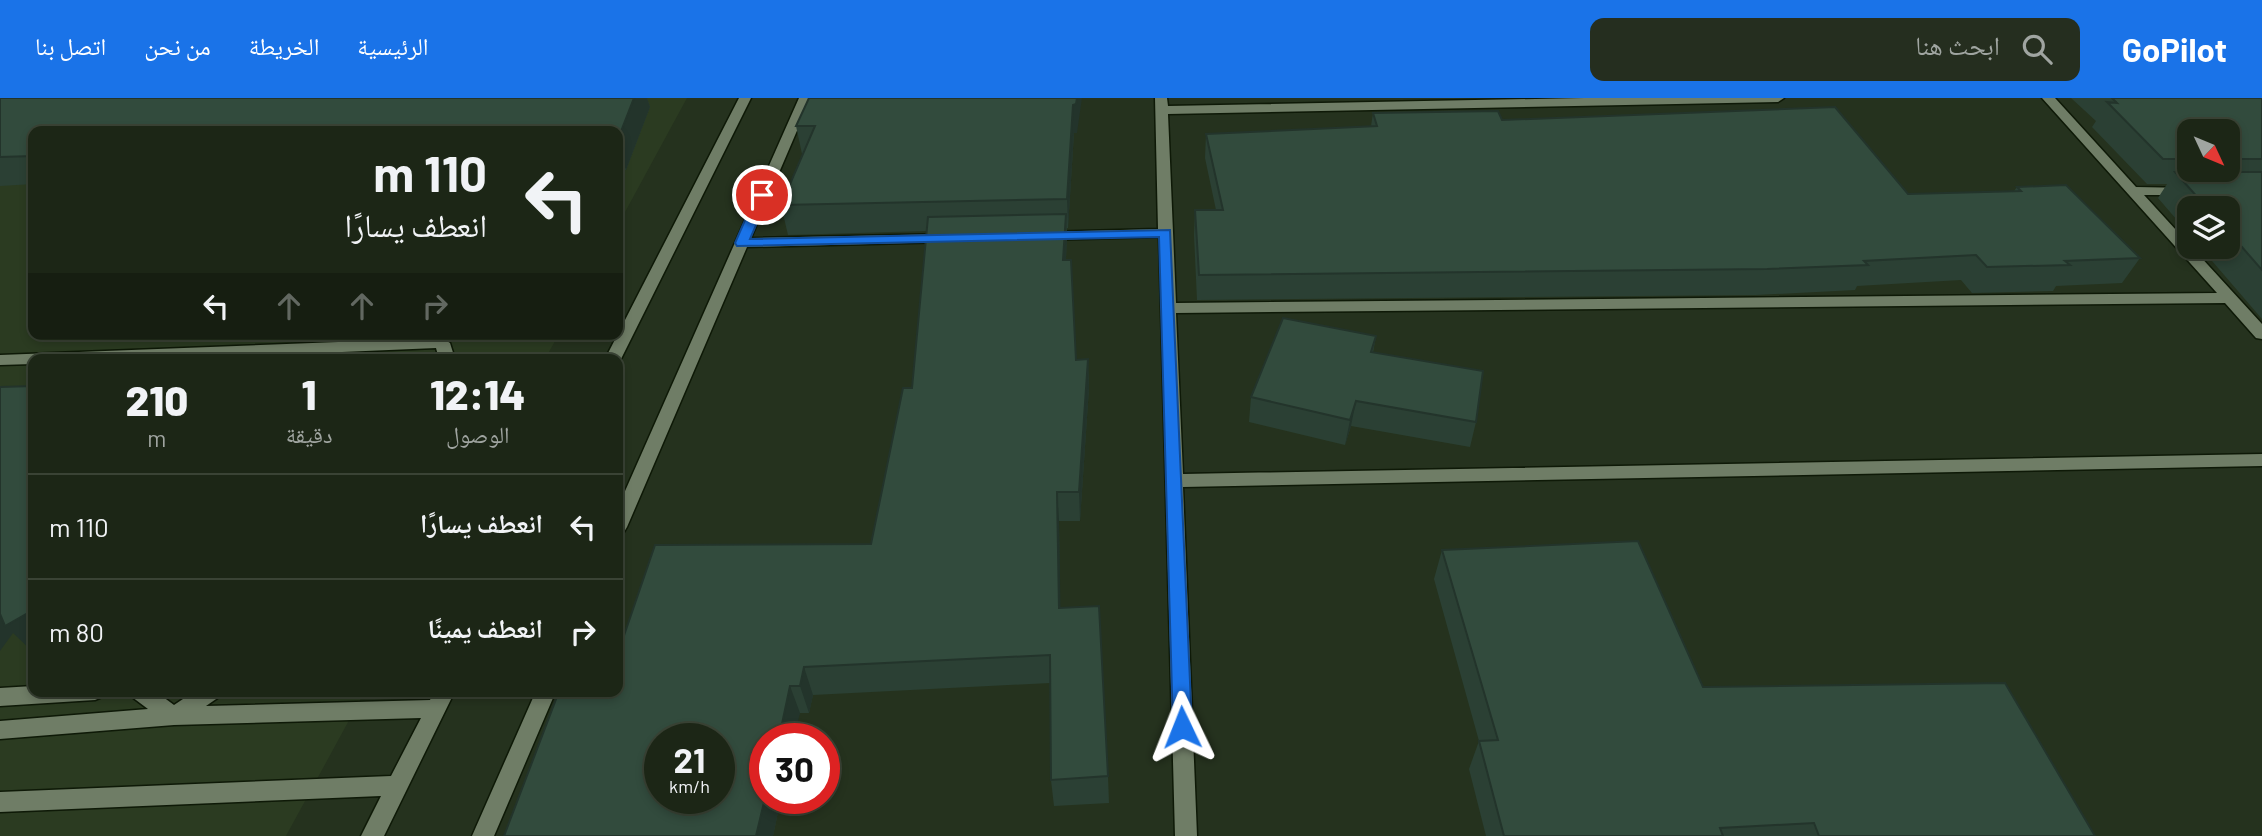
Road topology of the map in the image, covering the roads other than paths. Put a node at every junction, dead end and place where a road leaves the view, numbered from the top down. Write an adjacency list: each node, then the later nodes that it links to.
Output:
1 (744, 98): 15 (street)
2 (805, 98): 11 (street)
3 (1778, 98): 5 (street)
4 (2048, 98): 6 (street)
5 (1161, 104): 8 (street)
6 (2133, 191): 7 (street); 12 (street)
7 (2197, 191)
8 (1165, 233): 9 (street); 13 (street)
9 (1028, 236)
10 (960, 238): 11 (street)
11 (741, 243): 22 (street)
12 (2229, 298): 13 (street); 14 (street)
13 (1168, 308): 21 (street)
14 (2262, 334)
15 (623, 339)
16 (168, 354): 17 (street)
17 (445, 354)
18 (28, 359): 19 (street)
19 (0, 360)
20 (2262, 460): 21 (street)
21 (1174, 481): 35 (street)
22 (623, 515)
23 (28, 695): 24 (street)
24 (0, 697)
25 (147, 697): 29 (street)
26 (203, 697): 29 (street)
27 (543, 697): 34 (street)
28 (441, 700): 29 (street); 31 (street)
29 (174, 716): 30 (street)
30 (0, 730)
31 (397, 786): 32 (street); 33 (street)
32 (0, 802)
33 (372, 836)
34 (483, 836)
35 (1186, 836)

